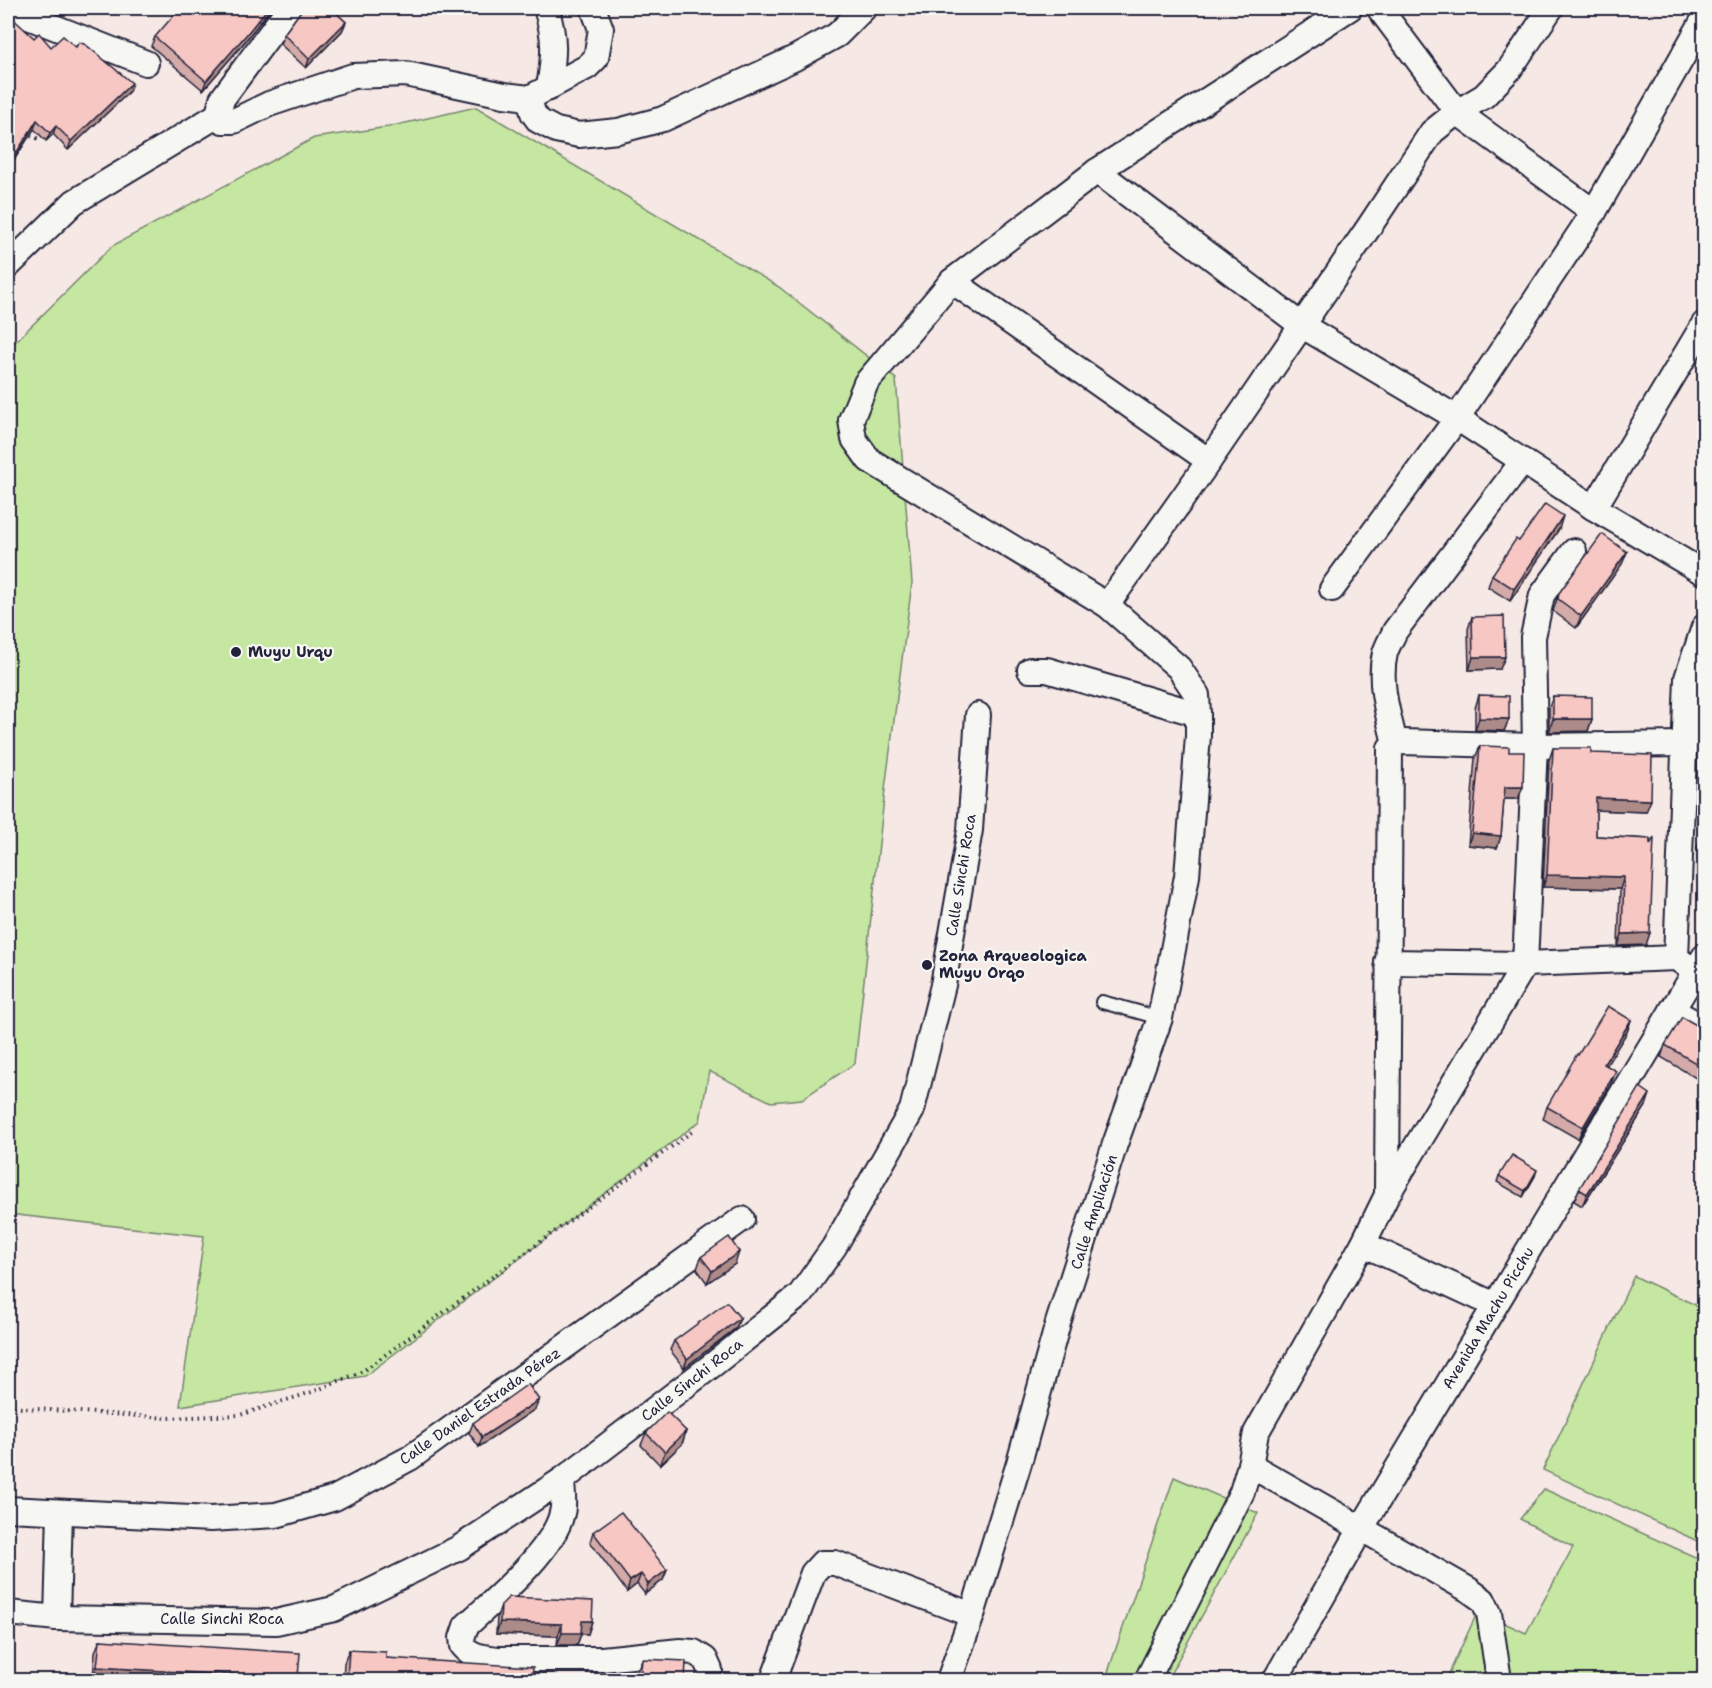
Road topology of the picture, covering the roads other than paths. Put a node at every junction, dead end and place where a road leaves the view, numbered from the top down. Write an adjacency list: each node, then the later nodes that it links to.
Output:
1 (290, 8): 13 (street)
2 (546, 8): 11 (street)
3 (593, 8): 11 (street)
4 (864, 8): 11 (street)
5 (1350, 8): 14 (street, Calle Ampliación)
6 (1379, 8): 12 (street)
7 (1551, 8): 12 (street)
8 (8, 9): 10 (street)
9 (1704, 19): 15 (street)
10 (146, 63)
11 (539, 93): 13 (street)
12 (1457, 112): 15 (street); 19 (street)
13 (218, 115): 16 (street)
14 (1097, 171): 17 (street, Calle Ampliación); 19 (street)
15 (1594, 212): 20 (street)
16 (8, 266)
17 (952, 281): 22 (street); 27 (street, Calle Ampliación)
18 (1704, 324): 23 (street)
19 (1301, 325): 20 (street); 22 (street)
20 (1457, 418): 21 (street); 26 (street)
21 (1522, 461): 23 (street); 32 (street)
22 (1209, 462): 27 (street)
23 (1594, 508): 25 (street)
24 (1574, 551): 34 (street)
25 (1704, 573)
26 (1332, 589)
27 (1107, 605): 31 (street, Calle Ampliación)
28 (1704, 627): 33 (street)
29 (1030, 670): 31 (street)
30 (978, 715): 48 (street, Calle Sinchi Roca)
31 (1198, 725): 41 (street, Calle Ampliación)
32 (1395, 743): 34 (street); 36 (street)
33 (1684, 744): 34 (street); 35 (street)
34 (1534, 746): 37 (street)
35 (1676, 958): 37 (street); 38 (street)
36 (1387, 962): 37 (street); 43 (street)
37 (1525, 964): 43 (street)
38 (1700, 965): 40 (street, Avenida Machu Picchu)
39 (1102, 1002): 41 (lane)
40 (1672, 1010): 42 (street); 46 (street, Avenida Machu Picchu)
41 (1160, 1018): 53 (street, Calle Ampliación)
42 (1704, 1028)
43 (1387, 1195): 45 (street)
44 (742, 1219): 50 (street, Calle Daniel Estrada Pérez)
45 (1363, 1244): 46 (street); 47 (street)
46 (1495, 1305): 51 (street, Avenida Machu Picchu)
47 (1250, 1465): 51 (street); 58 (street)
48 (562, 1480): 54 (street, Calle Sinchi Roca); 55 (street)
49 (8, 1509): 50 (street, Calle Daniel Estrada Pérez)
50 (60, 1512): 54 (street)
51 (1361, 1529): 59 (street, Avenida Machu Picchu); 60 (street)
52 (8, 1613): 54 (street, Calle Sinchi Roca)
53 (972, 1615): 56 (street); 57 (street, Calle Ampliación)
54 (57, 1618)
55 (709, 1680)
56 (773, 1680)
57 (949, 1680)
58 (1148, 1680)
59 (1275, 1680)
60 (1499, 1680)

